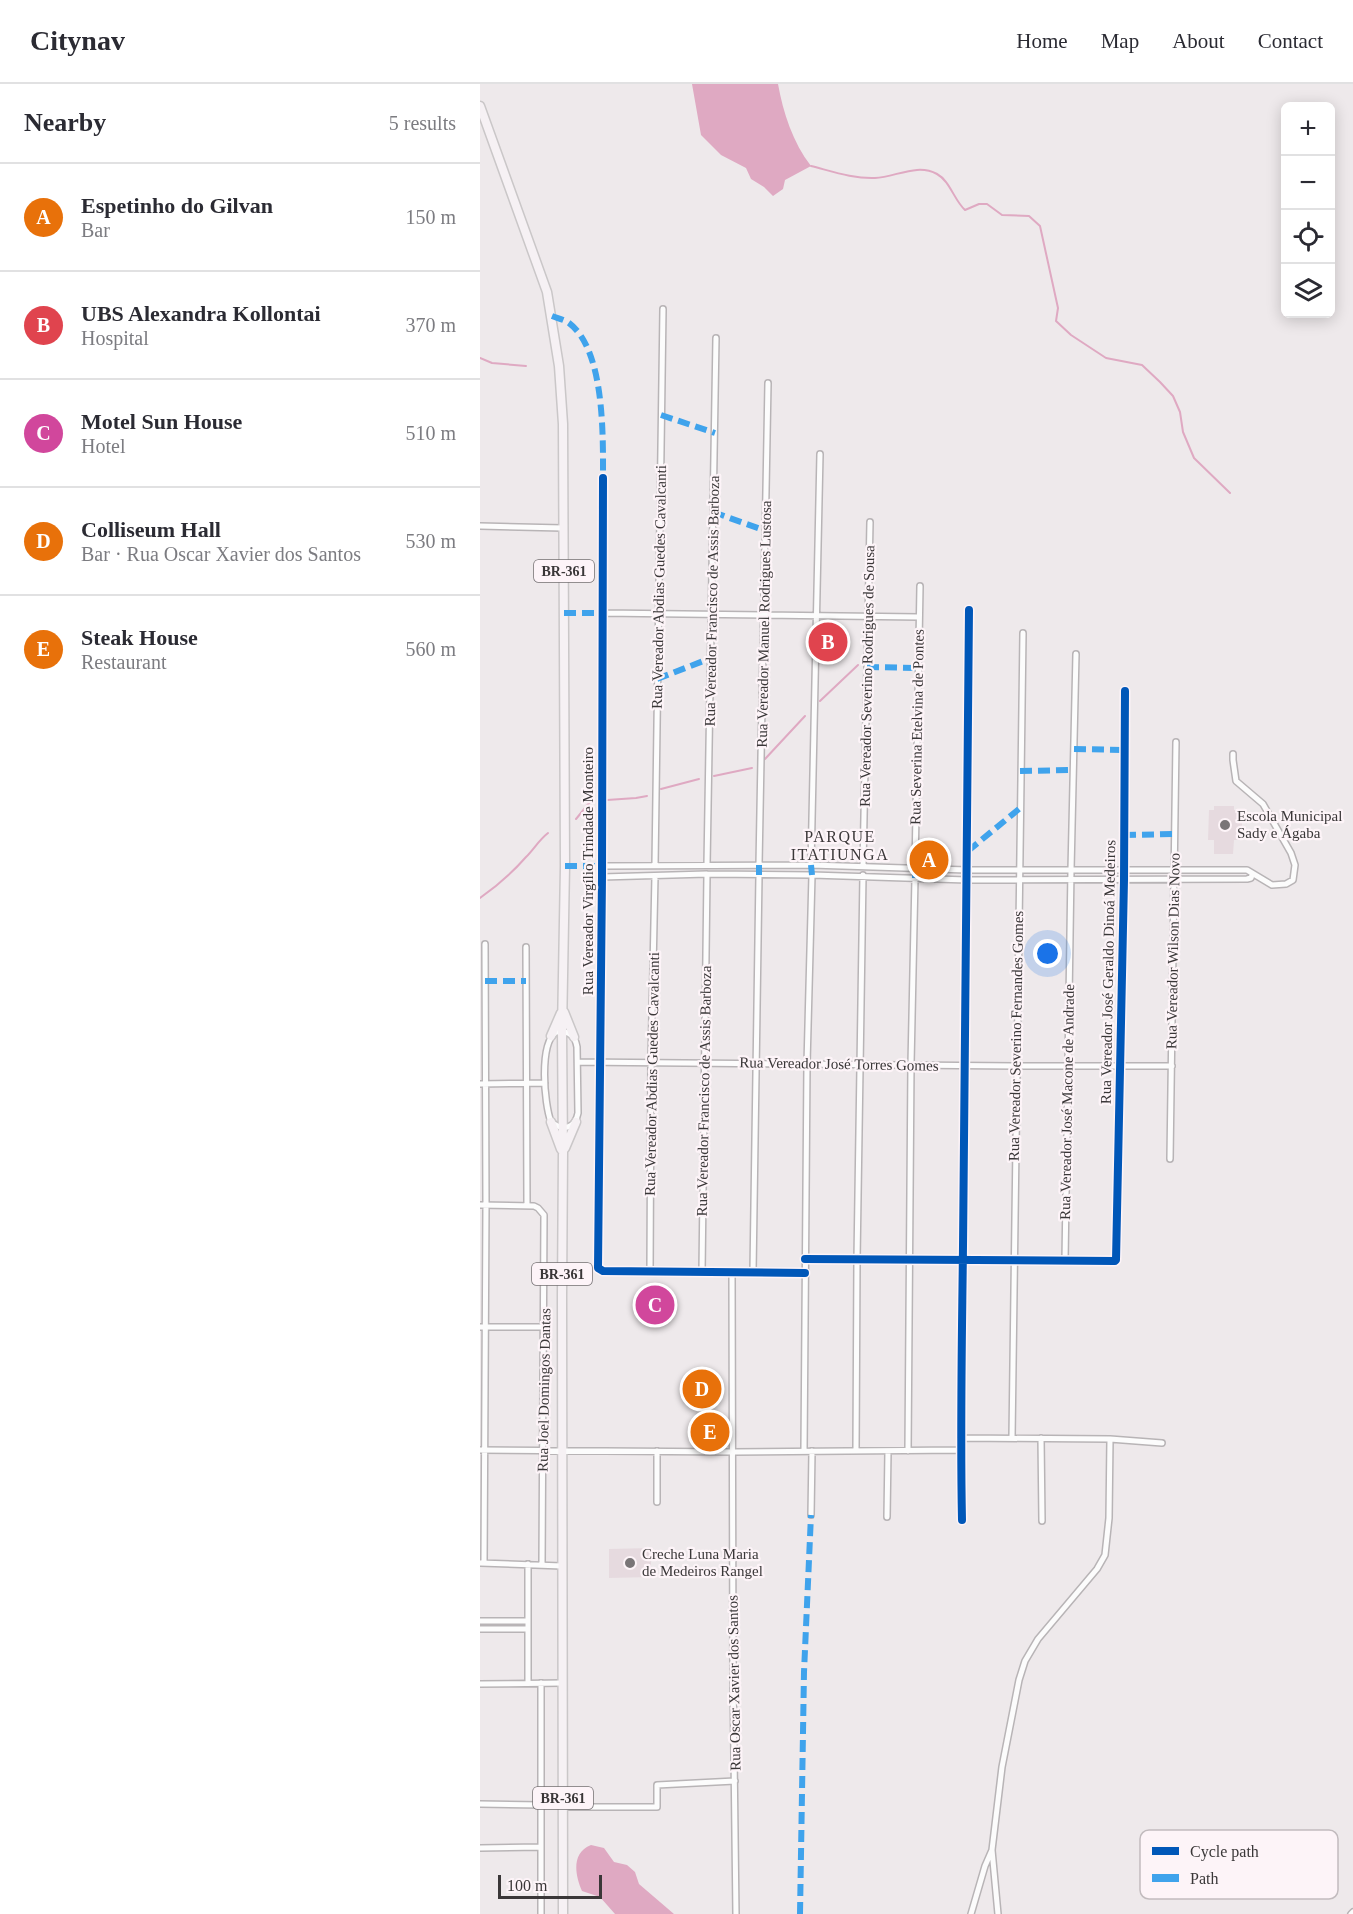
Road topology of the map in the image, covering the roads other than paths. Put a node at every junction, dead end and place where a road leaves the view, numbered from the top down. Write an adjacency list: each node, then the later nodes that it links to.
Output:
1 (480, 106): 9 (main road, BR-361)
2 (663, 309): 13 (street, Rua Vereador Abdias Guedes Cavalcanti)
3 (716, 338): 14 (street, Rua Vereador Francisco de Assis Barboza)
4 (768, 383): 15 (street, Rua Vereador Manuel Rodrigues Lustosa)
5 (820, 454): 16 (street)
6 (603, 478): 12 (street, Rua Vereador Virgílio Trindade Monteiro)
7 (870, 522): 17 (street, Rua Vereador Severino Rodrigues de Sousa)
8 (480, 526): 9 (street)
9 (563, 528): 52 (main road, BR-361)
10 (920, 586): 18 (street, Rua Severina Etelvina de Pontes)
11 (969, 610): 32 (street)
12 (602, 613): 13 (street); 27 (street, Rua Vereador Virgílio Trindade Monteiro)
13 (658, 614): 14 (street); 28 (street, Rua Vereador Abdias Guedes Cavalcanti)
14 (712, 615): 15 (street); 24 (street, Rua Vereador Francisco de Assis Barboza)
15 (765, 615): 16 (street); 25 (street, Rua Vereador Manuel Rodrigues Lustosa)
16 (816, 616): 17 (street); 26 (street)
17 (868, 616): 18 (street); 29 (street, Rua Vereador Severino Rodrigues de Sousa)
18 (919, 617): 30 (street, Rua Severina Etelvina de Pontes)
19 (1023, 633): 33 (street, Rua Vereador Severino Fernandes Gomes)
20 (1076, 654): 34 (street, Rua Vereador José Macone de Andrade)
21 (1125, 692): 31 (street, Rua Vereador José Geraldo Dinoá Medeiros)
22 (1176, 742): 35 (street, Rua Vereador Wilson Dias Novo)
23 (1233, 754): 39 (street)
24 (707, 865): 25 (street); 28 (street)
25 (759, 865): 26 (street)
26 (811, 865): 29 (street)
27 (602, 866): 28 (street); 42 (street, Rua Vereador Virgílio Trindade Monteiro)
28 (655, 866)
29 (863, 866): 30 (street)
30 (915, 869): 32 (street)
31 (1124, 869): 34 (street); 35 (street); 47 (street, Rua Vereador José Geraldo Dinoá Medeiros)
32 (967, 870): 33 (street); 45 (street)
33 (1019, 870): 34 (street); 46 (street, Rua Vereador Severino Fernandes Gomes)
34 (1071, 870): 44 (street, Rua Vereador José Macone de Andrade)
35 (1175, 870): 39 (street); 48 (street, Rua Vereador Wilson Dias Novo)
36 (707, 874): 38 (street); 40 (street); 59 (street, Rua Vereador Francisco de Assis Barboza)
37 (812, 874): 38 (street); 41 (street); 61 (street)
38 (759, 875): 60 (street)
39 (1252, 875): 48 (street)
40 (655, 876): 42 (street); 58 (street, Rua Vereador Abdias Guedes Cavalcanti)
41 (863, 876): 43 (street); 62 (street)
42 (602, 877): 57 (street, Rua Vereador Virgílio Trindade Monteiro)
43 (915, 878): 45 (street); 63 (street)
44 (1071, 879): 46 (street); 47 (street); 65 (street, Rua Vereador José Macone de Andrade)
45 (967, 880): 46 (street); 64 (street)
46 (1019, 880): 66 (street, Rua Vereador Severino Fernandes Gomes)
47 (1124, 880): 48 (street); 67 (street, Rua Vereador José Geraldo Dinoá Medeiros)
48 (1175, 880): 68 (street, Rua Vereador Wilson Dias Novo)
49 (484, 944): 51 (street)
50 (526, 947): 69 (street)
51 (483, 981): 71 (street)
52 (562, 1008): 53 (main road, BR-361); 54 (main road); 55 (main road)
53 (562, 1031): 54 (street); 55 (street); 74 (main road, BR-361)
54 (551, 1036): 70 (street)
55 (574, 1037): 56 (street)
56 (578, 1062): 57 (street, Rua Vereador José Torres Gomes); 73 (street)
57 (600, 1062): 58 (street, Rua Vereador José Torres Gomes); 85 (street, Rua Vereador Virgílio Trindade Monteiro)
58 (651, 1062): 59 (street, Rua Vereador José Torres Gomes); 85 (street, Rua Vereador Abdias Guedes Cavalcanti)
59 (704, 1063): 60 (street, Rua Vereador José Torres Gomes); 86 (street, Rua Vereador Francisco de Assis Barboza)
60 (756, 1063): 61 (street, Rua Vereador José Torres Gomes); 88 (street)
61 (807, 1064): 62 (street, Rua Vereador José Torres Gomes); 79 (street)
62 (860, 1064): 63 (street, Rua Vereador José Torres Gomes); 80 (street)
63 (911, 1064): 64 (street, Rua Vereador José Torres Gomes); 81 (street)
64 (964, 1065): 66 (street, Rua Vereador José Torres Gomes); 82 (street)
65 (1067, 1065): 66 (street, Rua Vereador José Torres Gomes); 67 (street, Rua Vereador José Torres Gomes); 83 (street, Rua Vereador José Macone de Andrade)
66 (1016, 1066): 84 (street, Rua Vereador Severino Fernandes Gomes)
67 (1119, 1066): 68 (street, Rua Vereador José Torres Gomes); 83 (street, Rua Vereador José Geraldo Dinoá Medeiros)
68 (1172, 1066): 76 (street, Rua Vereador Wilson Dias Novo)
69 (526, 1083): 70 (street); 71 (street); 78 (street)
70 (546, 1083): 72 (street)
71 (482, 1084): 77 (street)
72 (551, 1122): 74 (street); 75 (main road)
73 (576, 1122): 74 (street); 75 (main road)
74 (563, 1128): 75 (main road, BR-361)
75 (563, 1153): 101 (main road, BR-361)
76 (1170, 1159)
77 (483, 1205): 78 (street); 90 (street)
78 (527, 1205): 91 (street, Rua Joel Domingos Dantas)
79 (805, 1259): 80 (street); 89 (street)
80 (857, 1260): 81 (street); 104 (street)
81 (909, 1260): 82 (street); 106 (street)
82 (962, 1260): 84 (street); 92 (street)
83 (1065, 1261): 84 (street)
84 (1013, 1262): 93 (street, Rua Vereador Severino Fernandes Gomes)
85 (650, 1272): 86 (street)
86 (702, 1272): 87 (street)
87 (732, 1272): 88 (street); 107 (street, Rua Oscar Xavier dos Santos)
88 (753, 1272): 89 (street)
89 (805, 1273): 98 (street)
90 (483, 1327): 91 (street); 97 (street)
91 (545, 1328): 100 (street, Rua Joel Domingos Dantas)
92 (961, 1438): 93 (street); 99 (street)
93 (1011, 1438): 94 (street)
94 (1041, 1438): 95 (street); 112 (street)
95 (1110, 1439): 96 (street); 131 (street)
96 (1162, 1443)
97 (483, 1450): 100 (street); 113 (street)
98 (804, 1450): 103 (street); 107 (street)
99 (961, 1450): 106 (street); 111 (street)
100 (543, 1451): 101 (street); 115 (street, Rua Joel Domingos Dantas)
101 (562, 1451): 102 (street); 116 (main road, BR-361)
102 (657, 1451): 107 (street); 108 (street)
103 (812, 1451): 104 (street); 109 (street)
104 (856, 1451): 105 (street)
105 (888, 1451): 106 (street); 110 (street)
106 (908, 1451)
107 (734, 1452): 125 (street, Rua Oscar Xavier dos Santos)
108 (657, 1502)
109 (810, 1515)
110 (888, 1517)
111 (962, 1520)
112 (1042, 1521)
113 (482, 1563): 114 (street)
114 (528, 1564): 115 (street); 118 (street)
115 (542, 1565): 116 (street)
116 (562, 1566): 123 (main road, BR-361)
117 (480, 1621): 118 (street)
118 (528, 1621): 120 (street)
119 (480, 1629): 120 (street)
120 (528, 1629): 121 (street)
121 (528, 1683): 122 (street); 124 (street)
122 (541, 1683): 123 (street); 128 (street)
123 (562, 1683): 127 (main road, BR-361)
124 (480, 1684)
125 (735, 1781): 127 (street); 134 (street, Rua Oscar Xavier dos Santos)
126 (480, 1804): 128 (street)
127 (563, 1804): 128 (street); 133 (main road, BR-361)
128 (542, 1805): 129 (street)
129 (541, 1847): 130 (street); 132 (street)
130 (480, 1848)
131 (993, 1850): 135 (street); 136 (street)
132 (541, 1914)
133 (563, 1914)
134 (736, 1914)
135 (971, 1914)
136 (998, 1914)

